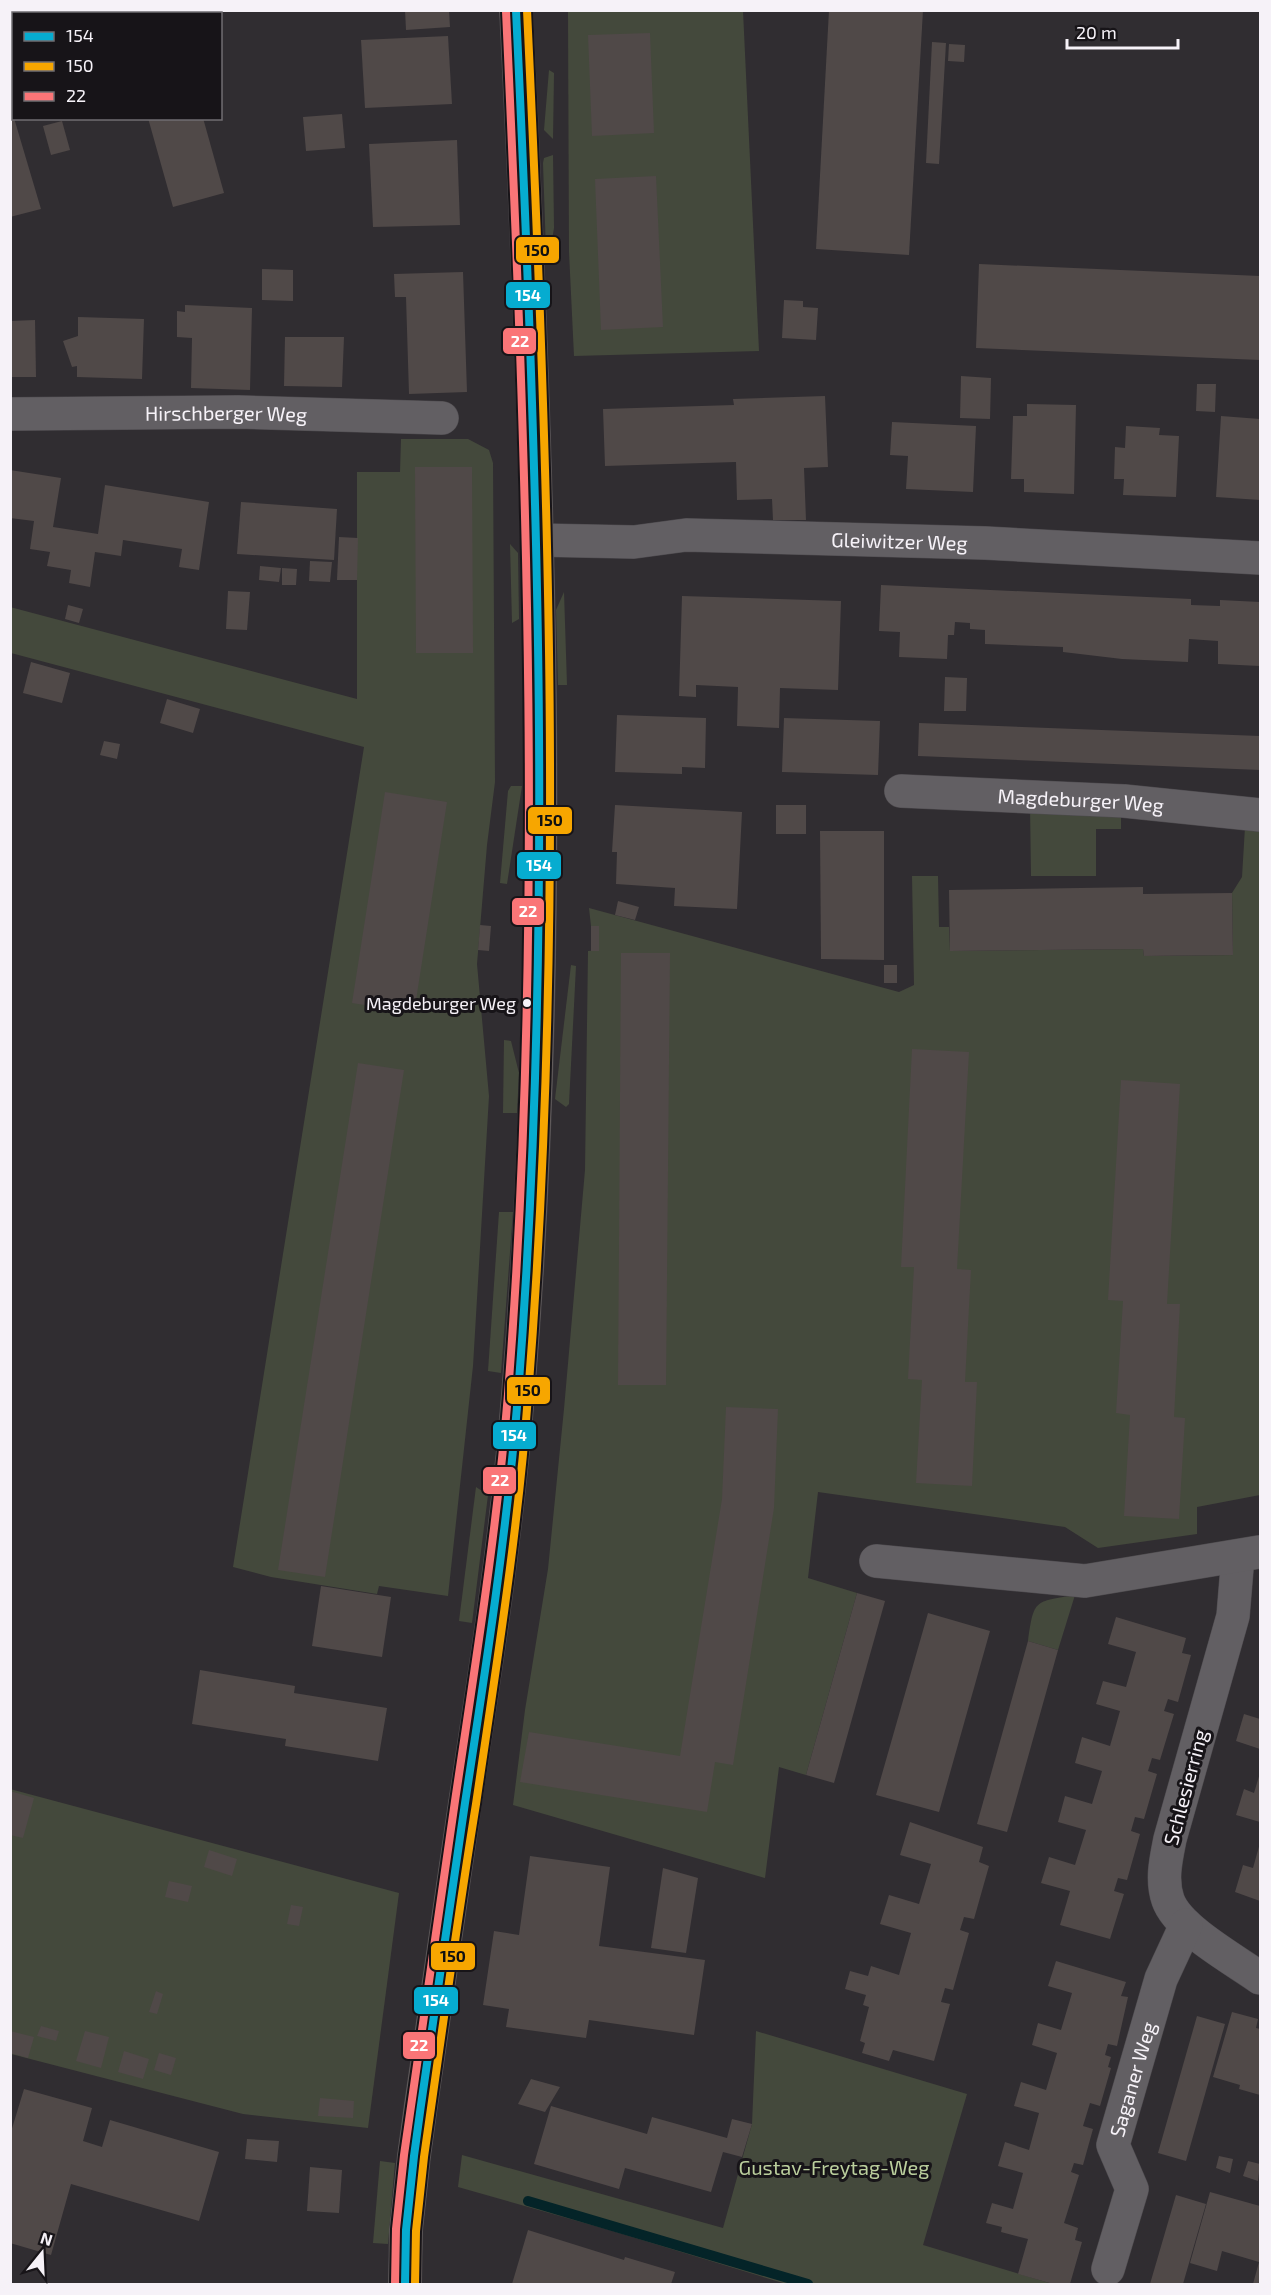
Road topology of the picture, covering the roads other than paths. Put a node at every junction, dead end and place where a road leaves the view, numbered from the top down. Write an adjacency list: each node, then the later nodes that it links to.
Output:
1 (516, 10): 4 (main road)
2 (10, 414): 3 (street, Hirschberger Weg)
3 (442, 418)
4 (537, 540): 5 (street, Gleiwitzer Weg); 13 (main road)
5 (1260, 558)
6 (901, 791): 7 (street, Magdeburger Weg)
7 (1260, 815)
8 (1249, 1554): 9 (street, Schlesierring); 10 (street, Schlesierring)
9 (876, 1561)
10 (1186, 1925): 11 (street, Schlesierring); 12 (street, Saganer Weg)
11 (1260, 1978)
12 (1108, 2269)
13 (405, 2284)

